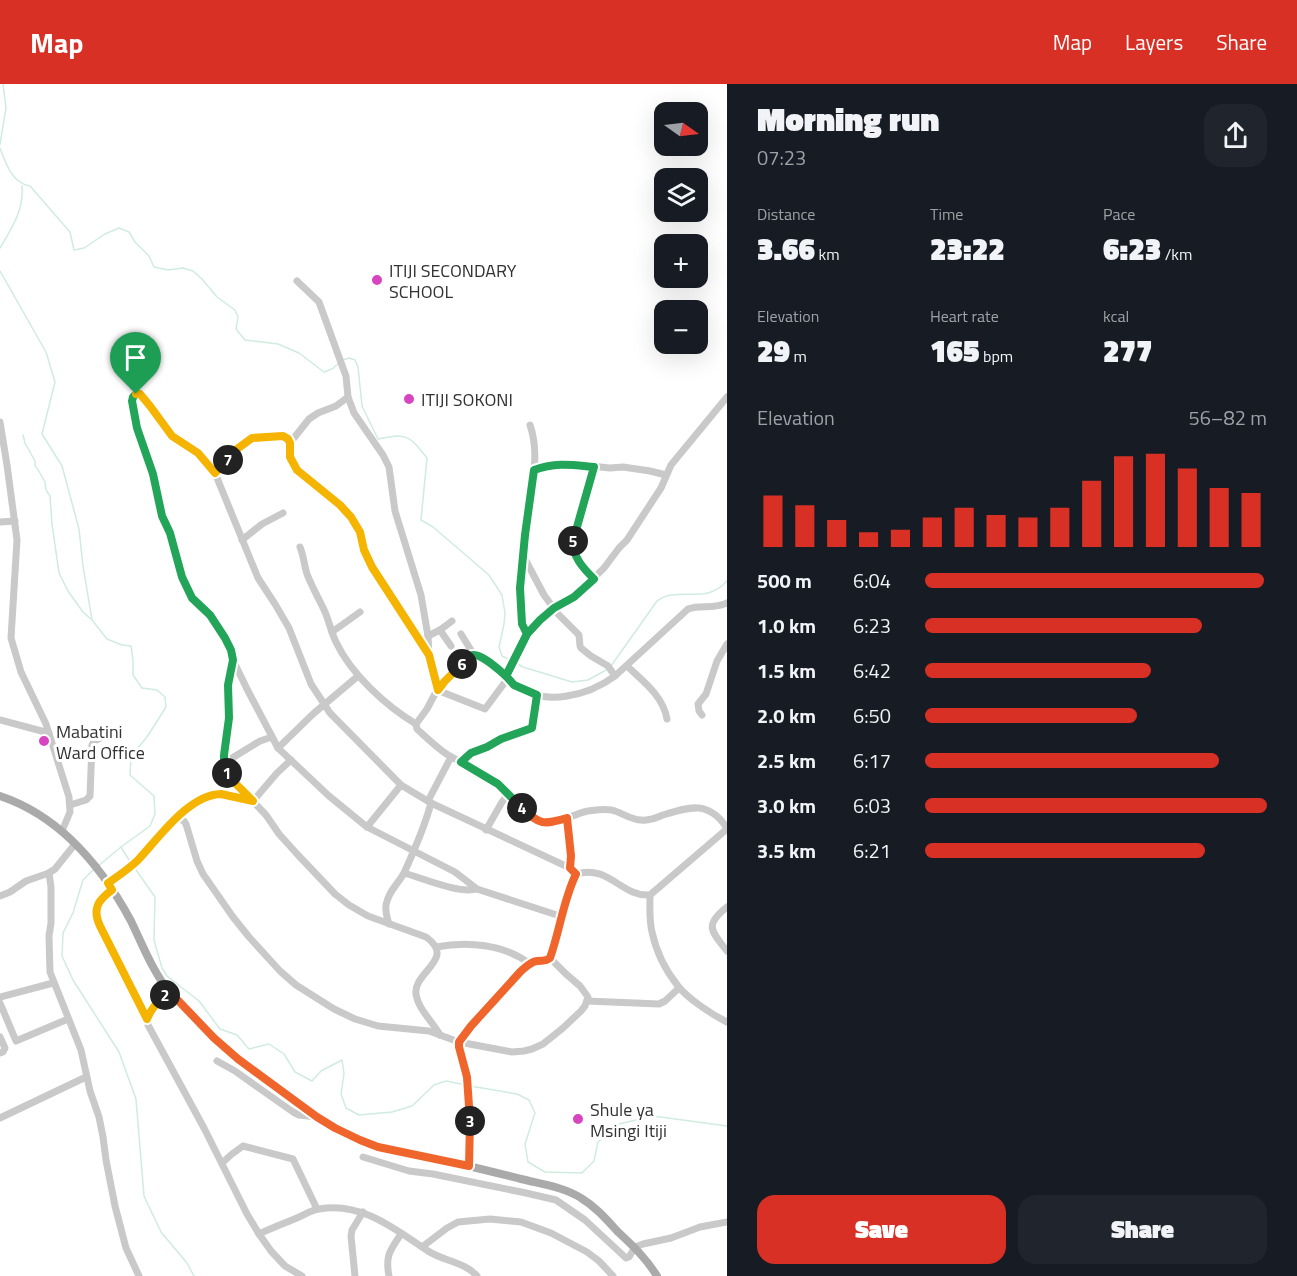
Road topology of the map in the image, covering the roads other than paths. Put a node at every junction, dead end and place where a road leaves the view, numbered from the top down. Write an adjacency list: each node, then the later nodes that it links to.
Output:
1 (297, 281): 4 (street)
2 (115, 349): 3 (street)
3 (136, 394): 11 (street); 33 (street)
4 (348, 397): 8 (street); 28 (street)
5 (727, 397): 12 (street)
6 (0, 422): 14 (street)
7 (530, 425): 10 (street)
8 (290, 443): 11 (street); 31 (street)
9 (594, 467): 10 (street); 12 (street); 19 (street)
10 (534, 470): 18 (street)
11 (215, 473): 16 (street)
12 (666, 475): 19 (street)
13 (284, 513): 16 (street)
14 (15, 521): 15 (street); 46 (street)
15 (0, 522)
16 (242, 540): 40 (street)
17 (300, 547): 25 (street)
18 (524, 556): 21 (street); 27 (street)
19 (594, 579): 21 (street)
20 (727, 603): 34 (street)
21 (554, 608): 27 (street); 35 (street)
22 (360, 612): 25 (street)
23 (452, 621): 24 (street)
24 (440, 630): 28 (street); 30 (street)
25 (332, 632): 36 (street)
26 (461, 634): 32 (street)
27 (527, 634): 37 (street)
28 (428, 636): 31 (street)
29 (727, 644): 41 (street)
30 (451, 646)
31 (429, 655): 38 (street)
32 (474, 655): 37 (street); 38 (street)
33 (233, 660): 47 (street); 52 (street)
34 (627, 666): 35 (street); 42 (street)
35 (612, 671): 39 (street)
36 (358, 676): 40 (street); 44 (street)
37 (507, 677): 38 (street); 39 (street)
38 (438, 690): 44 (street)
39 (537, 695): 51 (street)
40 (324, 705): 48 (street); 53 (street)
41 (702, 715)
42 (668, 719)
43 (0, 720): 46 (street)
44 (416, 724): 49 (street)
45 (105, 728): 58 (street)
46 (49, 733): 58 (street)
47 (272, 737): 48 (street); 52 (street)
48 (278, 748): 50 (street)
49 (451, 756): 51 (street); 57 (street)
50 (291, 760): 56 (street); 61 (street)
51 (461, 762): 54 (street)
52 (224, 763): 56 (street)
53 (401, 785): 57 (street); 61 (street)
54 (508, 794): 60 (street); 63 (street)
55 (0, 796): 64 (main road)
56 (253, 801): 59 (street); 77 (street)
57 (429, 802): 63 (street); 66 (street)
58 (70, 805): 64 (street)
59 (177, 818): 71 (street); 92 (street)
60 (567, 818): 62 (street); 67 (street)
61 (367, 827): 66 (street)
62 (727, 829): 73 (street)
63 (486, 830): 67 (street)
64 (62, 831): 65 (main road)
65 (75, 844): 68 (street); 71 (main road)
66 (413, 850): 69 (street); 72 (street)
67 (570, 868): 70 (street)
68 (49, 873): 74 (street); 82 (street)
69 (404, 873): 72 (street); 77 (street)
70 (576, 874): 73 (street); 76 (street)
71 (110, 886): 84 (main road); 89 (street)
72 (477, 889): 76 (street)
73 (650, 895): 83 (street)
74 (0, 896)
75 (727, 907): 79 (street)
76 (560, 916): 80 (street)
77 (389, 924): 78 (street)
78 (436, 947): 81 (street); 92 (street)
79 (727, 951)
80 (550, 958): 81 (street); 86 (street)
81 (530, 963): 93 (street)
82 (53, 983): 85 (street); 88 (street)
83 (679, 988): 86 (street); 90 (street)
84 (169, 991): 89 (street); 98 (main road)
85 (0, 997)
86 (587, 1001): 93 (street)
87 (0, 1003): 88 (street)
88 (68, 1018): 96 (street)
89 (147, 1019): 100 (street)
90 (727, 1022)
91 (0, 1036): 94 (street)
92 (440, 1036): 93 (street)
93 (459, 1042): 101 (street)
94 (0, 1053)
95 (217, 1061): 98 (street)
96 (86, 1077): 97 (street); 109 (street)
97 (1, 1115)
98 (317, 1117): 101 (main road)
99 (363, 1156): 108 (street)
100 (222, 1163): 102 (street); 105 (street)
101 (469, 1166): 108 (main road)
102 (317, 1209): 103 (street); 105 (street)
103 (363, 1212): 106 (street); 111 (street)
104 (727, 1221): 108 (street)
105 (259, 1234): 110 (street)
106 (402, 1234): 107 (street); 112 (street)
107 (422, 1247): 113 (street); 114 (street)
108 (635, 1247): 115 (main road)
109 (139, 1276)
110 (302, 1276)
111 (355, 1276)
112 (389, 1276)
113 (477, 1276)
114 (613, 1276)
115 (657, 1276)

